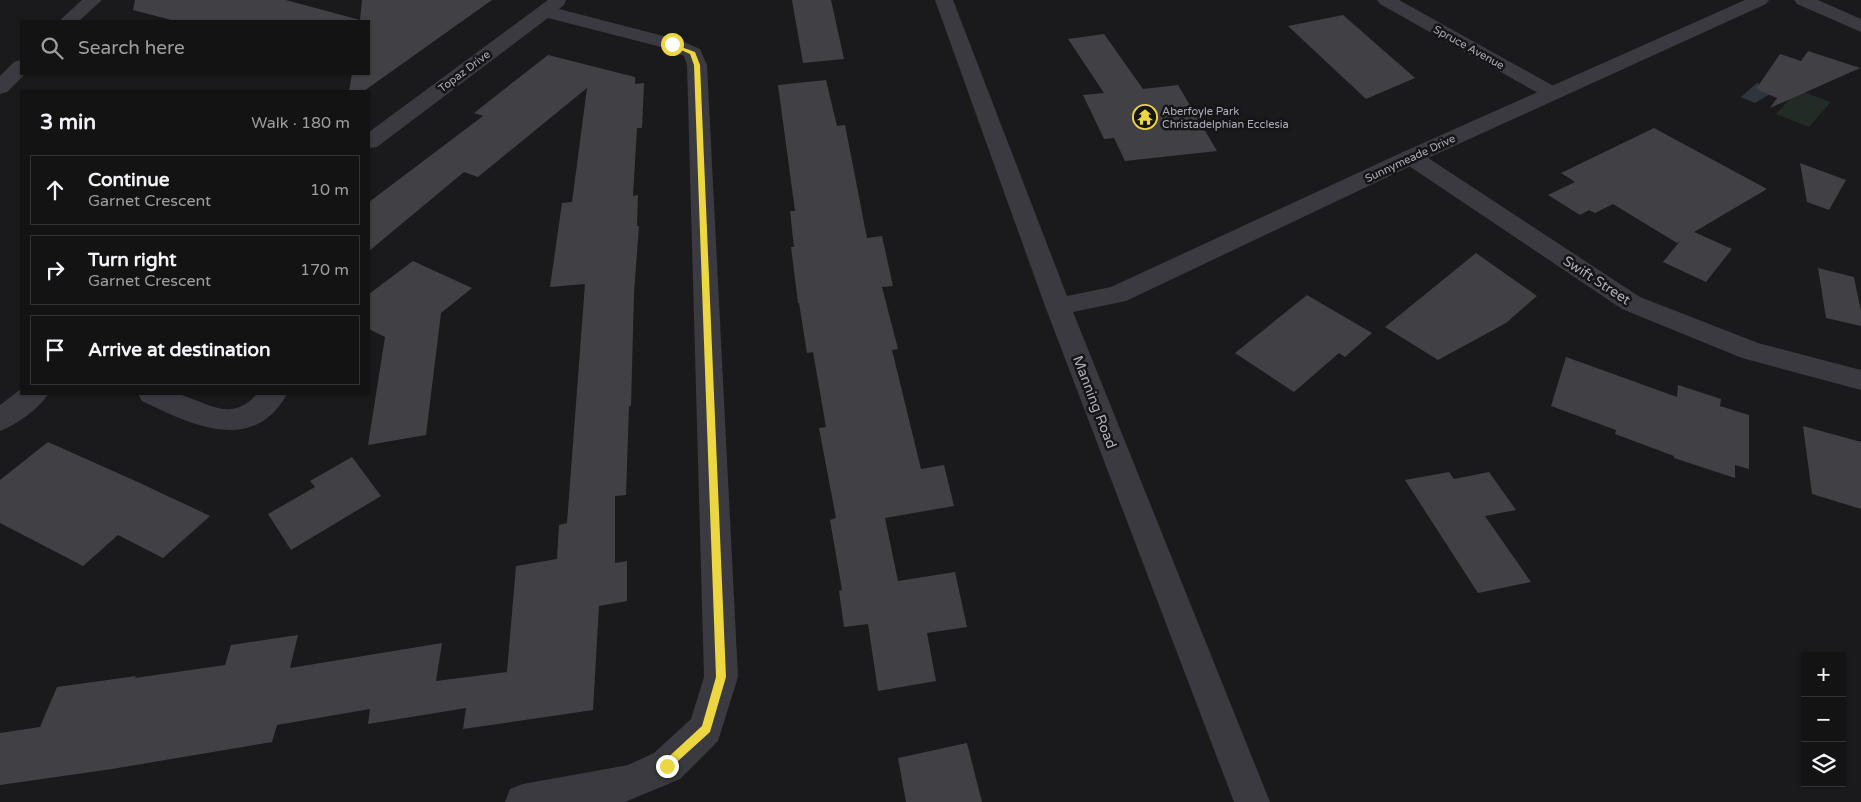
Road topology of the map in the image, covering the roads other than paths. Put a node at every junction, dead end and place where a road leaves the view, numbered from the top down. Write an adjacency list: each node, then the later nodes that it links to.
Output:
1 (93, 0): 7 (street)
2 (944, 0): 14 (street, Manning Road)
3 (1386, 0): 11 (street, Spruce Avenue)
4 (1760, 0): 11 (street, Sunnymeade Drive)
5 (1803, 0): 8 (street)
6 (551, 6): 12 (street, Topaz Drive); 20 (street)
7 (70, 20)
8 (1861, 26)
9 (20, 67): 10 (street)
10 (0, 88)
11 (1552, 93): 13 (street, Sunnymeade Drive)
12 (370, 141)
13 (1411, 157): 14 (street, Sunnymeade Drive); 15 (street, Swift Street)
14 (1058, 306): 21 (street, Manning Road)
15 (1861, 380)
16 (33, 395): 19 (street)
17 (154, 395): 18 (street)
18 (271, 395)
19 (0, 420)
20 (523, 802)
21 (1252, 802)

